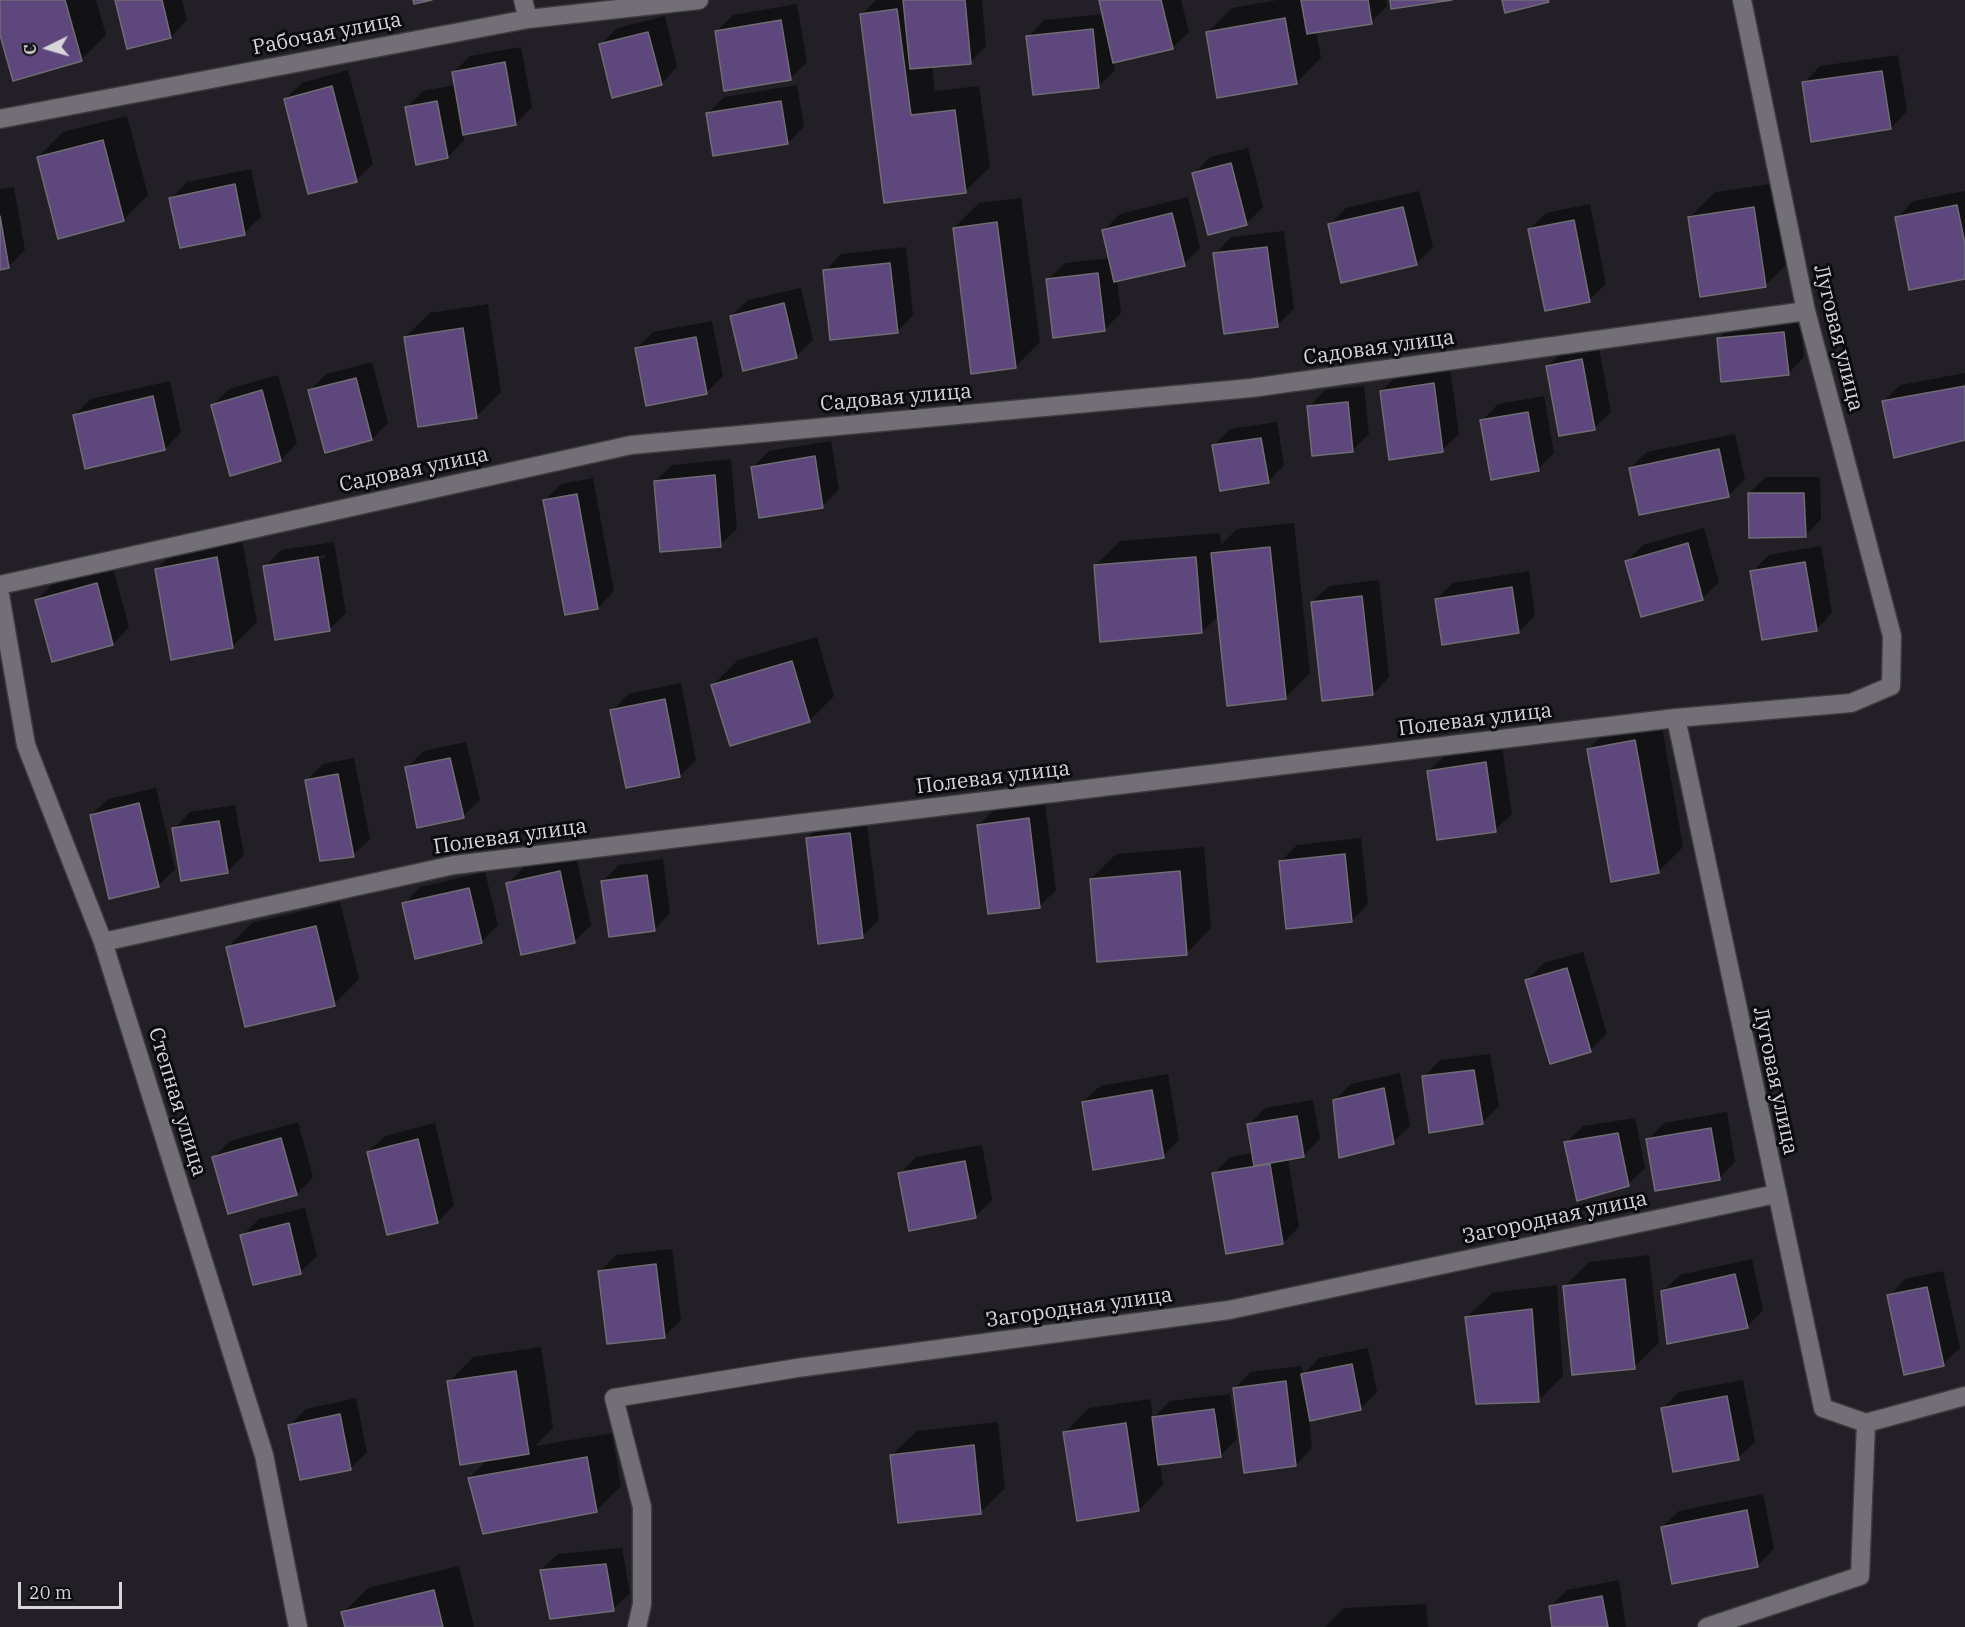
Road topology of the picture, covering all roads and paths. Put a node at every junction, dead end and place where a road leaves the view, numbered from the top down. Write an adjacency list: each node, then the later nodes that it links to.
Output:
1 (523, 0): 4 (street)
2 (699, 0): 4 (street, Рабочая улица)
3 (1742, 0): 6 (street, Луговая улица)
4 (528, 19): 5 (street, Рабочая улица)
5 (0, 119)
6 (1806, 311): 7 (street, Садовая улица); 9 (street, Луговая улица)
7 (0, 585)
8 (0, 595): 11 (street, Степная улица)
9 (1890, 686): 10 (street, Полевая улица)
10 (1676, 718): 11 (street, Полевая улица); 12 (street, Луговая улица)
11 (103, 942): 15 (street, Степная улица)
12 (1776, 1194): 14 (street, Луговая улица); 16 (street, Загородная улица)
13 (1965, 1396): 14 (street)
14 (1866, 1423): 17 (street)
15 (298, 1627)
16 (637, 1627)
17 (1707, 1627)

